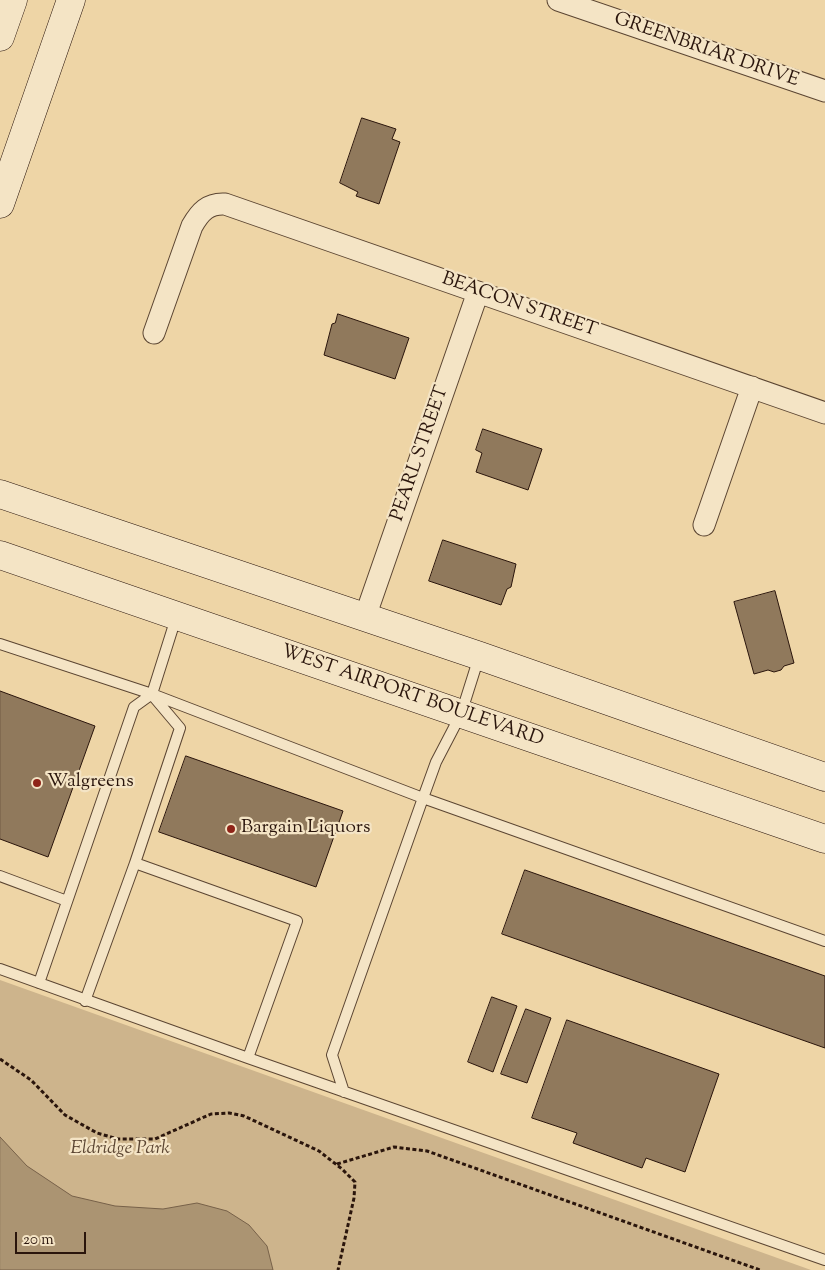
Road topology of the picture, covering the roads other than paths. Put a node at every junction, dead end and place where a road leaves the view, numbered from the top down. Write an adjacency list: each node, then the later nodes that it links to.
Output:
1 (13, 0): 4 (main road)
2 (71, 0): 6 (main road)
3 (558, 0): 5 (street, GREENBRIAR DRIVE)
4 (0, 36)
5 (825, 91)
6 (0, 204)
7 (478, 292): 8 (street, BEACON STREET); 9 (street, BEACON STREET); 15 (street, PEARL STREET)
8 (154, 333)
9 (752, 387): 10 (street, BEACON STREET); 12 (street)
10 (825, 413)
11 (0, 494): 15 (main road)
12 (704, 525)
13 (0, 555): 14 (main road, WEST AIRPORT BOULEVARD)
14 (177, 616): 18 (lane); 19 (main road, WEST AIRPORT BOULEVARD)
15 (364, 617): 17 (main road)
16 (0, 644): 18 (lane)
17 (480, 656): 19 (lane); 20 (main road)
18 (152, 694): 21 (lane); 23 (lane); 25 (lane)
19 (461, 714): 21 (lane); 22 (main road, WEST AIRPORT BOULEVARD)
20 (825, 777)
21 (424, 798): 26 (lane); 31 (lane)
22 (825, 839)
23 (135, 863): 29 (lane); 30 (lane)
24 (0, 876): 25 (lane)
25 (67, 901): 28 (lane)
26 (825, 942)
27 (0, 969): 28 (lane)
28 (39, 984): 29 (lane)
29 (85, 1001): 30 (lane)
30 (248, 1058): 31 (lane)
31 (344, 1092): 32 (lane)
32 (825, 1260)

